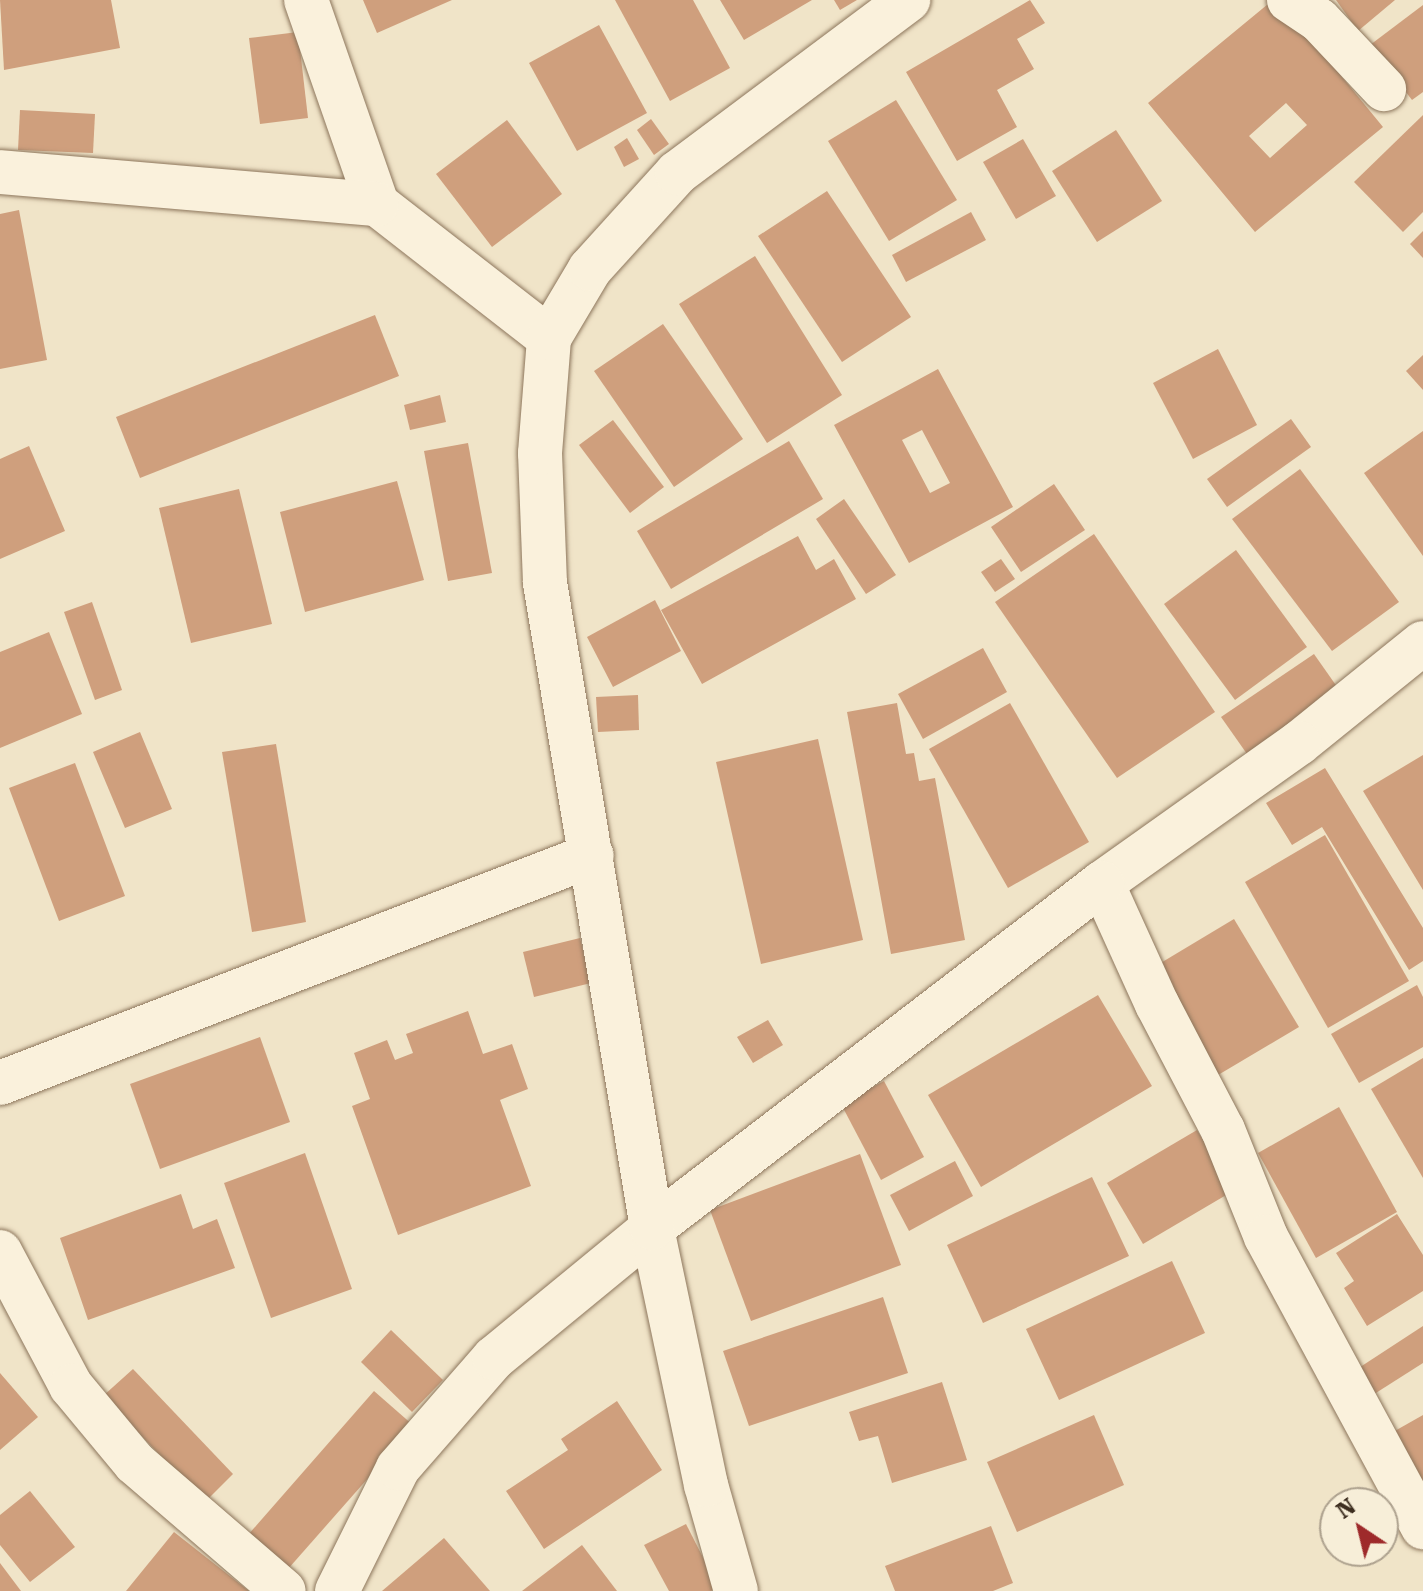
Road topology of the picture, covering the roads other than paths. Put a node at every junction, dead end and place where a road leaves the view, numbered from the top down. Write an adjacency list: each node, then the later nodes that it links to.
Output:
1 (306, 0): 6 (street)
2 (908, 0): 7 (street)
3 (1289, 0): 4 (street)
4 (1384, 89)
5 (0, 172): 6 (street)
6 (377, 204): 7 (street)
7 (549, 338): 9 (street)
8 (1423, 643): 10 (street)
9 (592, 855): 11 (street); 12 (street)
10 (1102, 883): 12 (street); 14 (street)
11 (1, 1080)
12 (652, 1228): 16 (street); 17 (street)
13 (0, 1252): 15 (street)
14 (1423, 1527)
15 (284, 1591)
16 (337, 1591)
17 (736, 1591)

